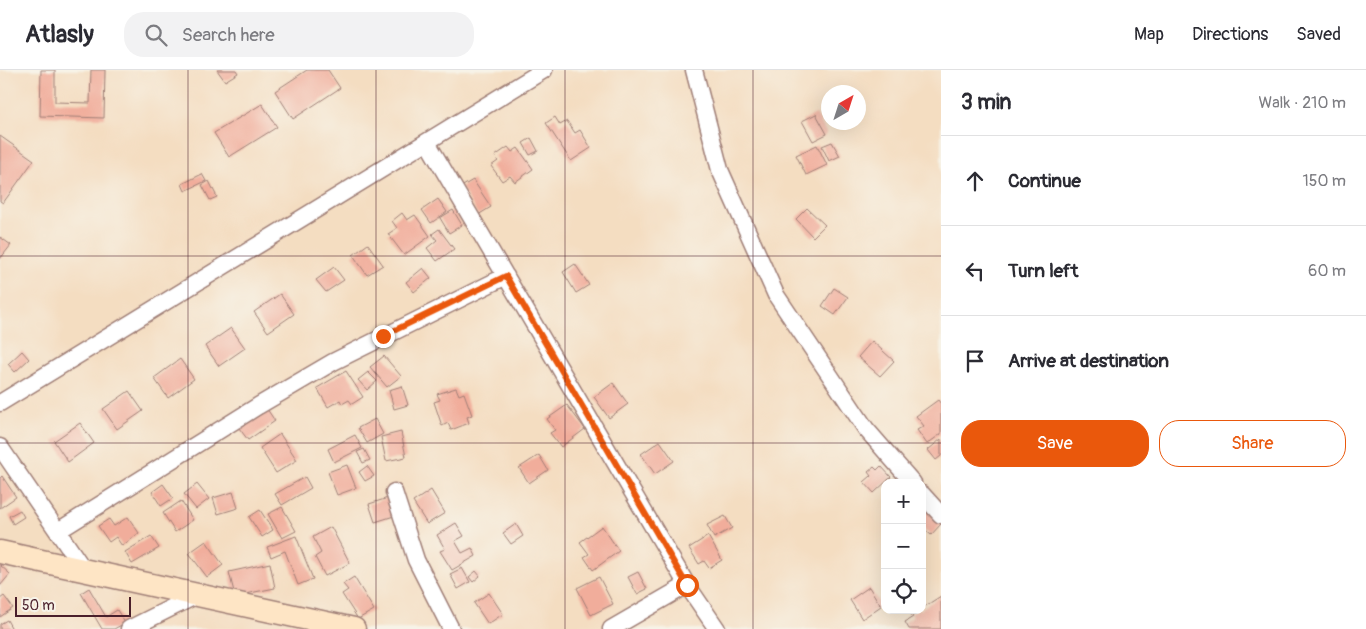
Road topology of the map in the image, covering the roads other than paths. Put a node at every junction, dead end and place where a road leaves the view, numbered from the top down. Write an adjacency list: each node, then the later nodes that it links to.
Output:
1 (544, 70): 3 (street)
2 (694, 70): 7 (street)
3 (427, 142): 4 (street); 5 (street)
4 (506, 276): 11 (street); 14 (street)
5 (0, 403)
6 (0, 447): 11 (street)
7 (910, 479)
8 (394, 492): 18 (street)
9 (926, 498): 10 (street)
10 (941, 515)
11 (58, 531): 13 (street)
12 (0, 552): 13 (main road)
13 (84, 570): 15 (main road)
14 (687, 585): 19 (street); 20 (street)
15 (197, 595): 16 (street); 17 (main road)
16 (129, 629)
17 (354, 629)
18 (452, 629)
19 (612, 629)
20 (717, 629)

